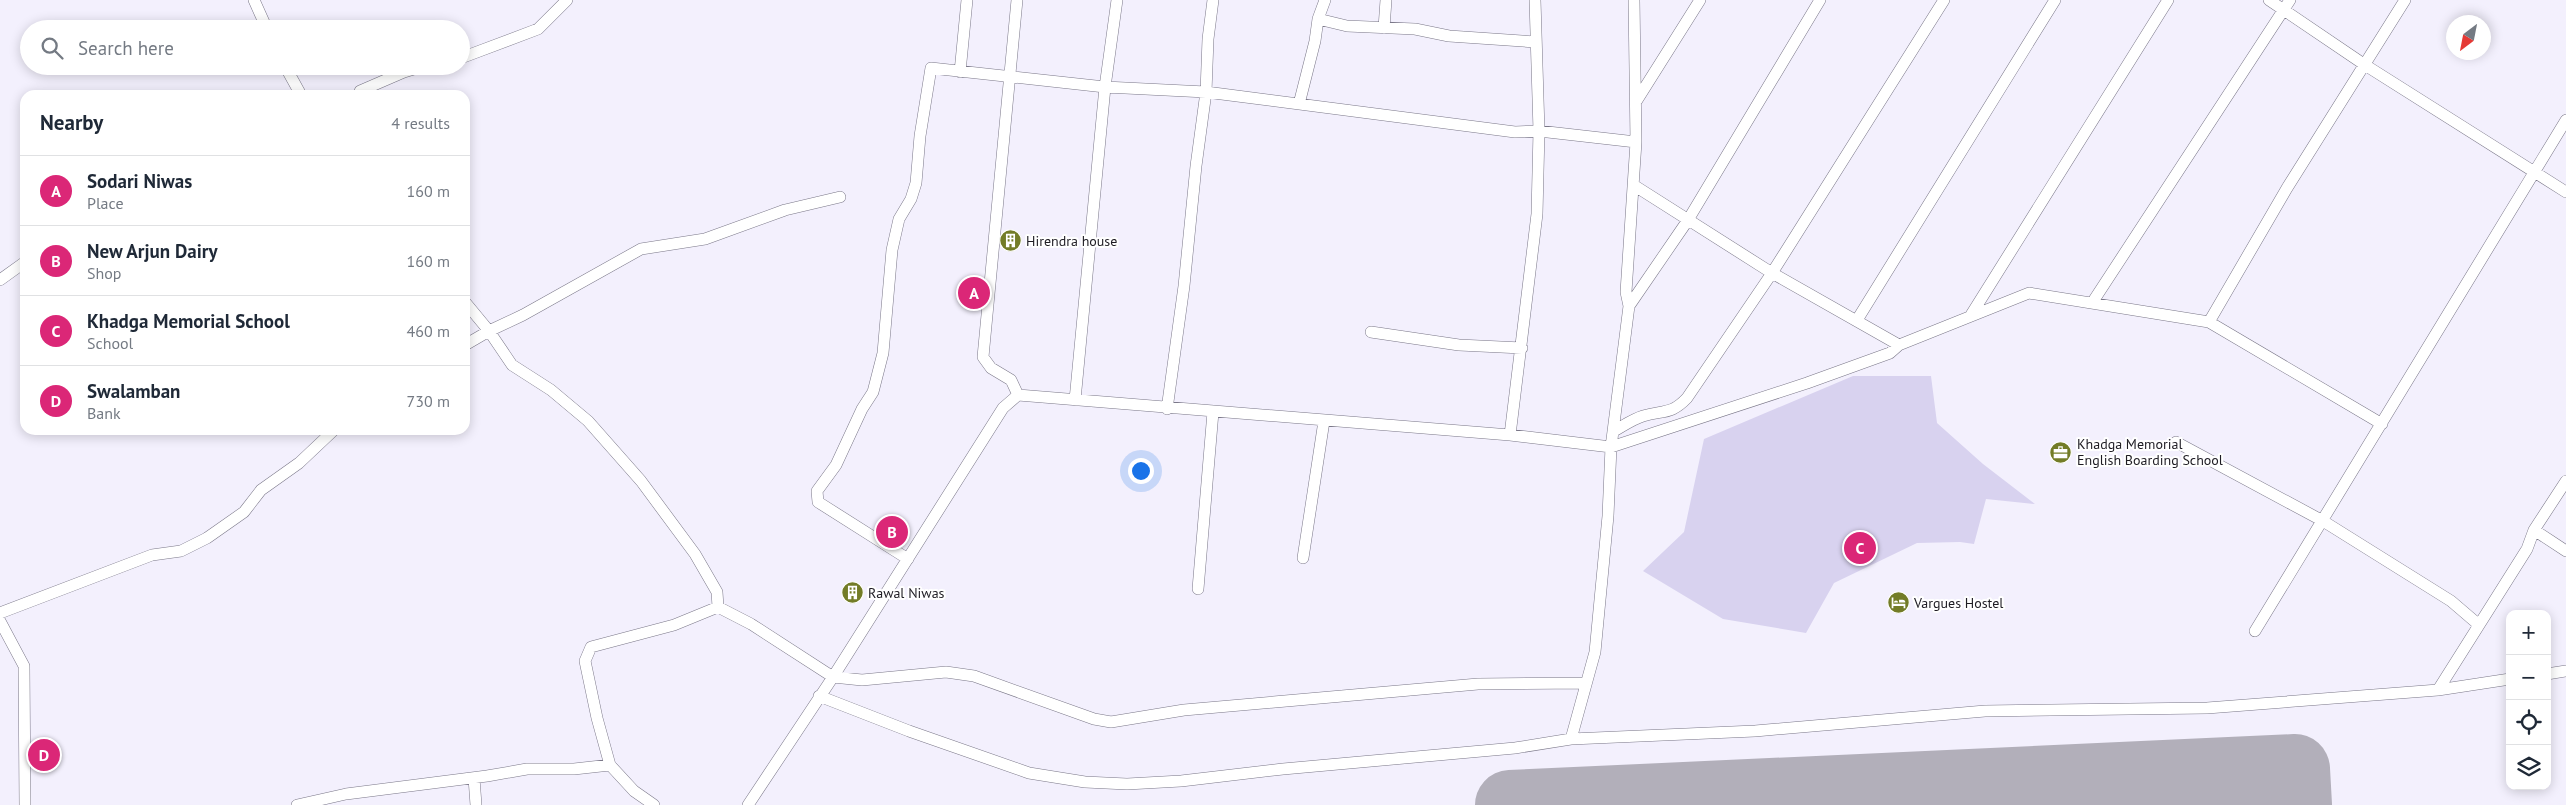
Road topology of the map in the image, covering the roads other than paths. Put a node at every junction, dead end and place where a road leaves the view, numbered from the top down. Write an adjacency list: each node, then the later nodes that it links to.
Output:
1 (254, 0): 20 (street)
2 (567, 0): 23 (street)
3 (967, 0): 25 (street)
4 (1017, 0): 28 (street)
5 (1117, 0): 29 (street)
6 (1213, 0): 32 (street)
7 (1325, 0): 19 (street)
8 (1386, 0): 21 (street)
9 (1535, 0): 22 (street)
10 (1634, 0): 33 (street)
11 (1700, 0): 33 (street)
12 (1820, 0): 42 (street)
13 (1944, 0): 44 (street)
14 (2055, 0): 50 (street)
15 (2168, 0): 49 (street)
16 (2269, 0): 18 (street)
17 (2405, 0): 24 (street)
18 (2287, 4): 24 (street); 46 (street)
19 (1318, 19): 21 (street); 34 (street)
20 (263, 20)
21 (1384, 28): 22 (street)
22 (1536, 42): 36 (street)
23 (470, 55)
24 (2364, 65): 38 (street); 51 (street)
25 (960, 72): 28 (street); 73 (street)
26 (290, 75): 30 (street)
27 (397, 75): 31 (street)
28 (1010, 76): 29 (street); 57 (street)
29 (1105, 87): 32 (street); 58 (street)
30 (299, 90)
31 (362, 90)
32 (1206, 92): 34 (street); 59 (street)
33 (1637, 100): 37 (street)
34 (1299, 104): 36 (street)
35 (2566, 120): 38 (street)
36 (1539, 131): 37 (street); 56 (street)
37 (1636, 142): 39 (street)
38 (2534, 172): 40 (street); 62 (street)
39 (1635, 186): 42 (street); 47 (street)
40 (2566, 192)
41 (840, 197): 52 (street)
42 (1688, 220): 44 (street); 47 (street)
43 (20, 266): 45 (street)
44 (1772, 273): 50 (street); 63 (street)
45 (0, 280)
46 (2092, 304): 49 (street); 51 (street)
47 (1629, 306): 63 (street)
48 (470, 308): 52 (street)
49 (1971, 315): 55 (street)
50 (1857, 320): 55 (street)
51 (2209, 322): 62 (street)
52 (489, 331): 54 (street); 75 (street)
53 (1371, 332): 56 (street)
54 (470, 342)
55 (1899, 345): 67 (street)
56 (1522, 348): 65 (street)
57 (1018, 395): 58 (street); 73 (street)
58 (1075, 400): 59 (street)
59 (1167, 408): 60 (street)
60 (1213, 412): 61 (street); 74 (street)
61 (1324, 421): 65 (street); 72 (street)
62 (2382, 424): 69 (street)
63 (1614, 431): 67 (street)
64 (329, 435): 76 (street)
65 (1510, 435): 67 (street)
66 (2176, 442): 69 (street)
67 (1611, 447): 84 (street)
68 (2566, 481): 70 (street)
69 (2323, 521): 78 (street); 79 (street)
70 (2534, 530): 71 (street); 78 (street)
71 (2566, 551)
72 (1303, 558)
73 (908, 559): 82 (street)
74 (1198, 589)
75 (718, 607): 82 (street); 88 (street)
76 (0, 614)
77 (0, 621): 91 (street)
78 (2479, 625): 85 (street)
79 (2254, 631)
80 (2566, 671): 81 (street)
81 (2551, 673)
82 (833, 677): 84 (street); 86 (street)
83 (2506, 680): 85 (street)
84 (1586, 682): 87 (street)
85 (2438, 690): 87 (street)
86 (819, 696): 87 (street); 95 (street)
87 (1571, 739)
88 (610, 764): 89 (street); 94 (street)
89 (474, 778): 90 (street); 93 (street)
90 (312, 803): 92 (street)
91 (25, 805)
92 (297, 805)
93 (476, 805)
94 (654, 805)
95 (748, 805)

